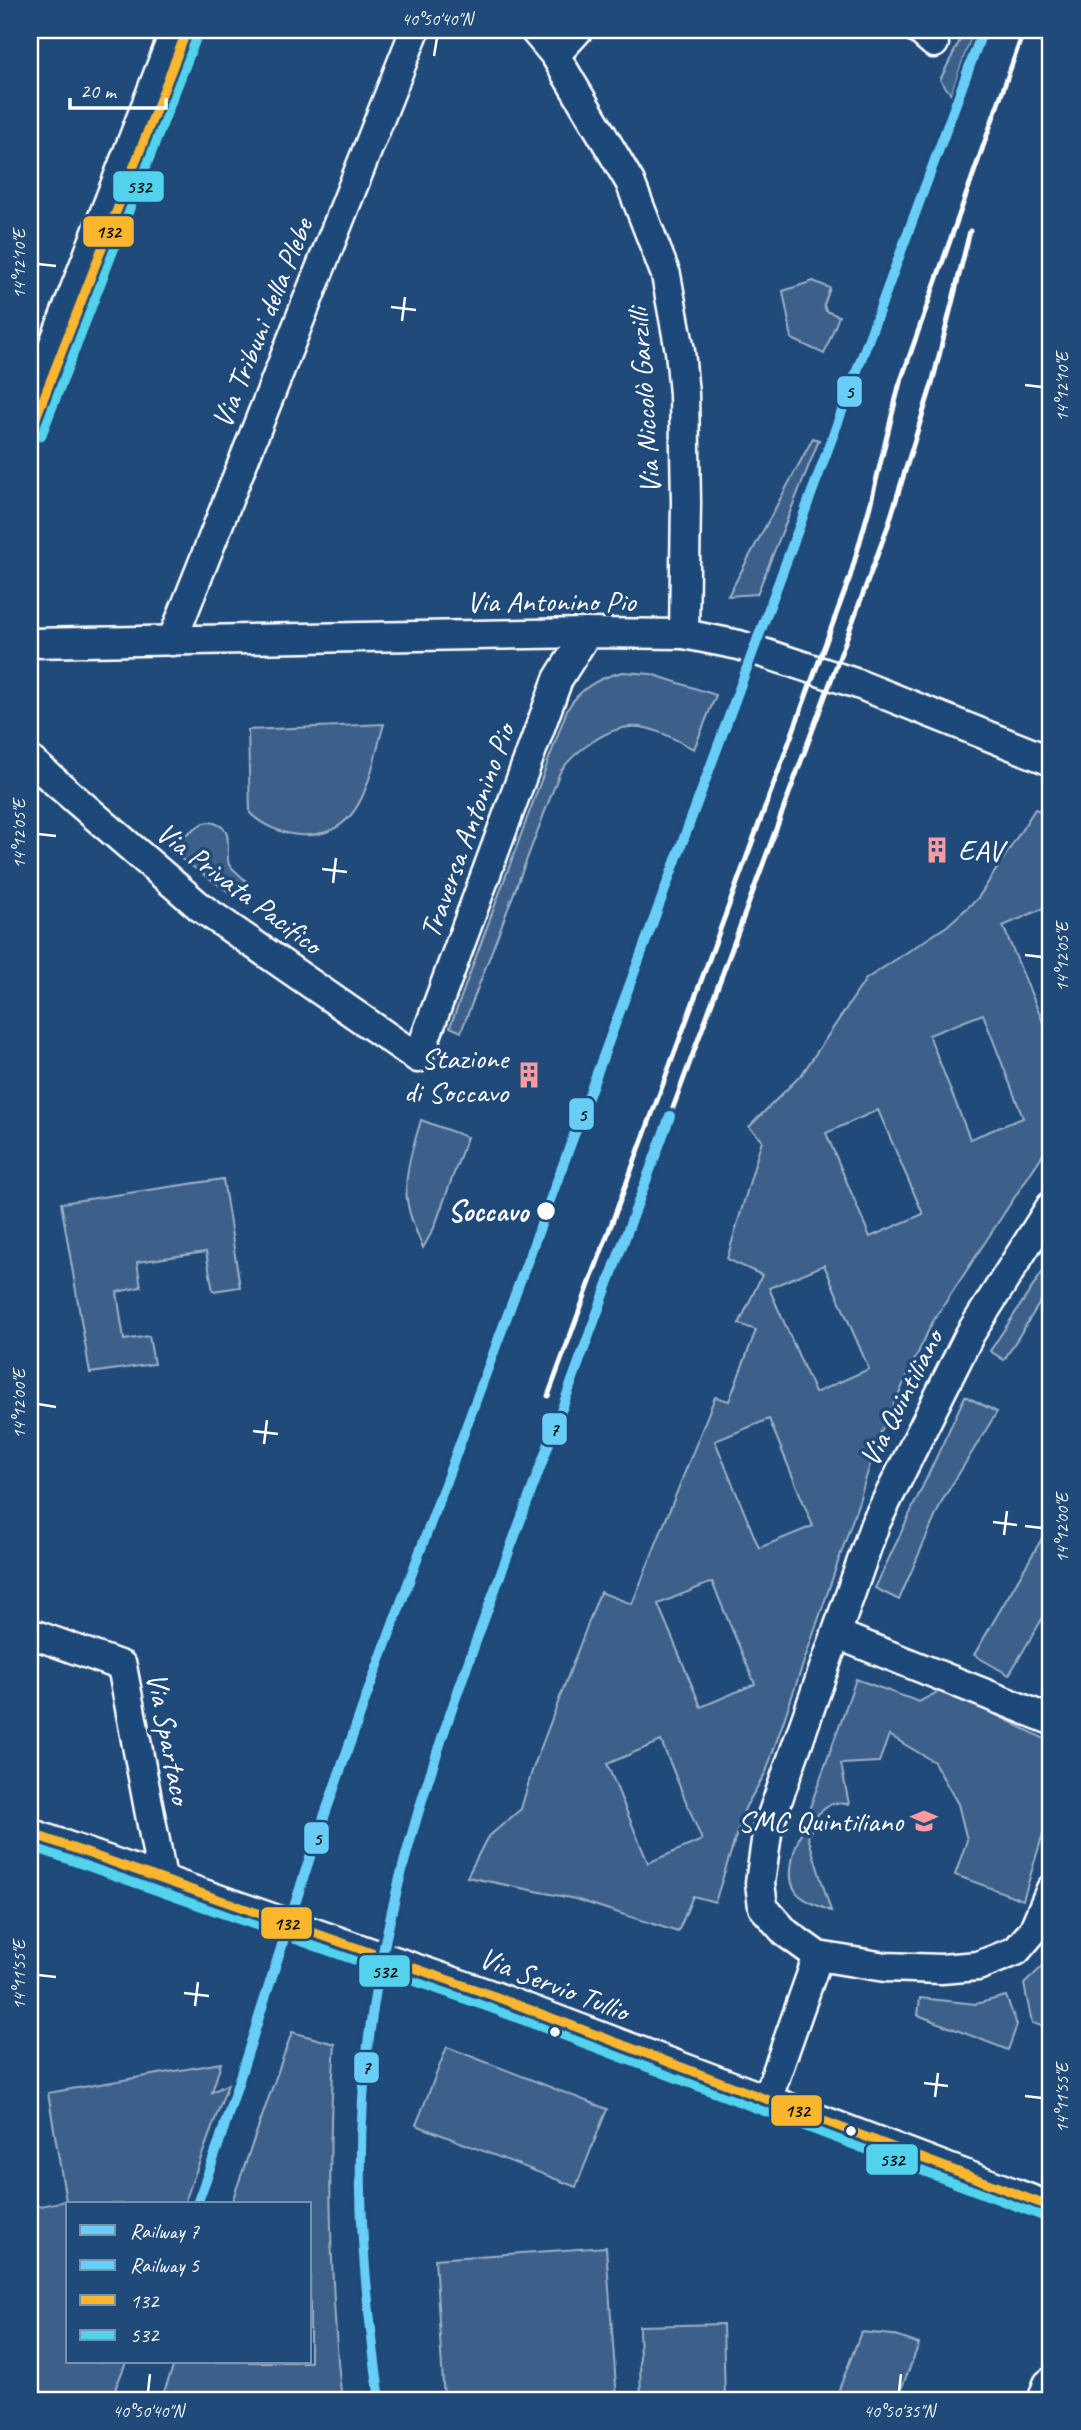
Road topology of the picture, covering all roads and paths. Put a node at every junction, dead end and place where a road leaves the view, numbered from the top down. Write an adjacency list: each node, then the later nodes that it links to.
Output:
1 (178, 30): 6 (street)
2 (415, 30): 9 (street, Via Tribuni della Plebe)
3 (534, 30): 5 (street, Via Niccolò Garzilli)
4 (578, 30): 5 (street)
5 (555, 55): 8 (street, Via Niccolò Garzilli)
6 (30, 415)
7 (587, 633): 8 (street, Via Antonino Pio); 9 (street, Via Antonino Pio); 13 (street, Traversa Antonino Pio)
8 (684, 634): 12 (street, Via Antonino Pio)
9 (172, 641): 10 (street, Via Antonino Pio)
10 (30, 643)
11 (30, 760): 13 (street, Via Privata Pacifico)
12 (1051, 761)
13 (418, 1058)
14 (1051, 1206): 16 (street, Via Quintiliano)
15 (30, 1633): 19 (street, Via Spartaco)
16 (836, 1634): 17 (street); 21 (street, Via Quintiliano)
17 (1051, 1720)
18 (30, 1833): 19 (street, Via Servio Tullio)
19 (162, 1878): 22 (street, Via Servio Tullio)
20 (1051, 1889): 21 (street, Via Quintiliano)
21 (818, 1956): 22 (street)
22 (767, 2099): 23 (street, Via Servio Tullio)
23 (1051, 2207)
24 (1051, 2386): 25 (street)
25 (1046, 2400)

